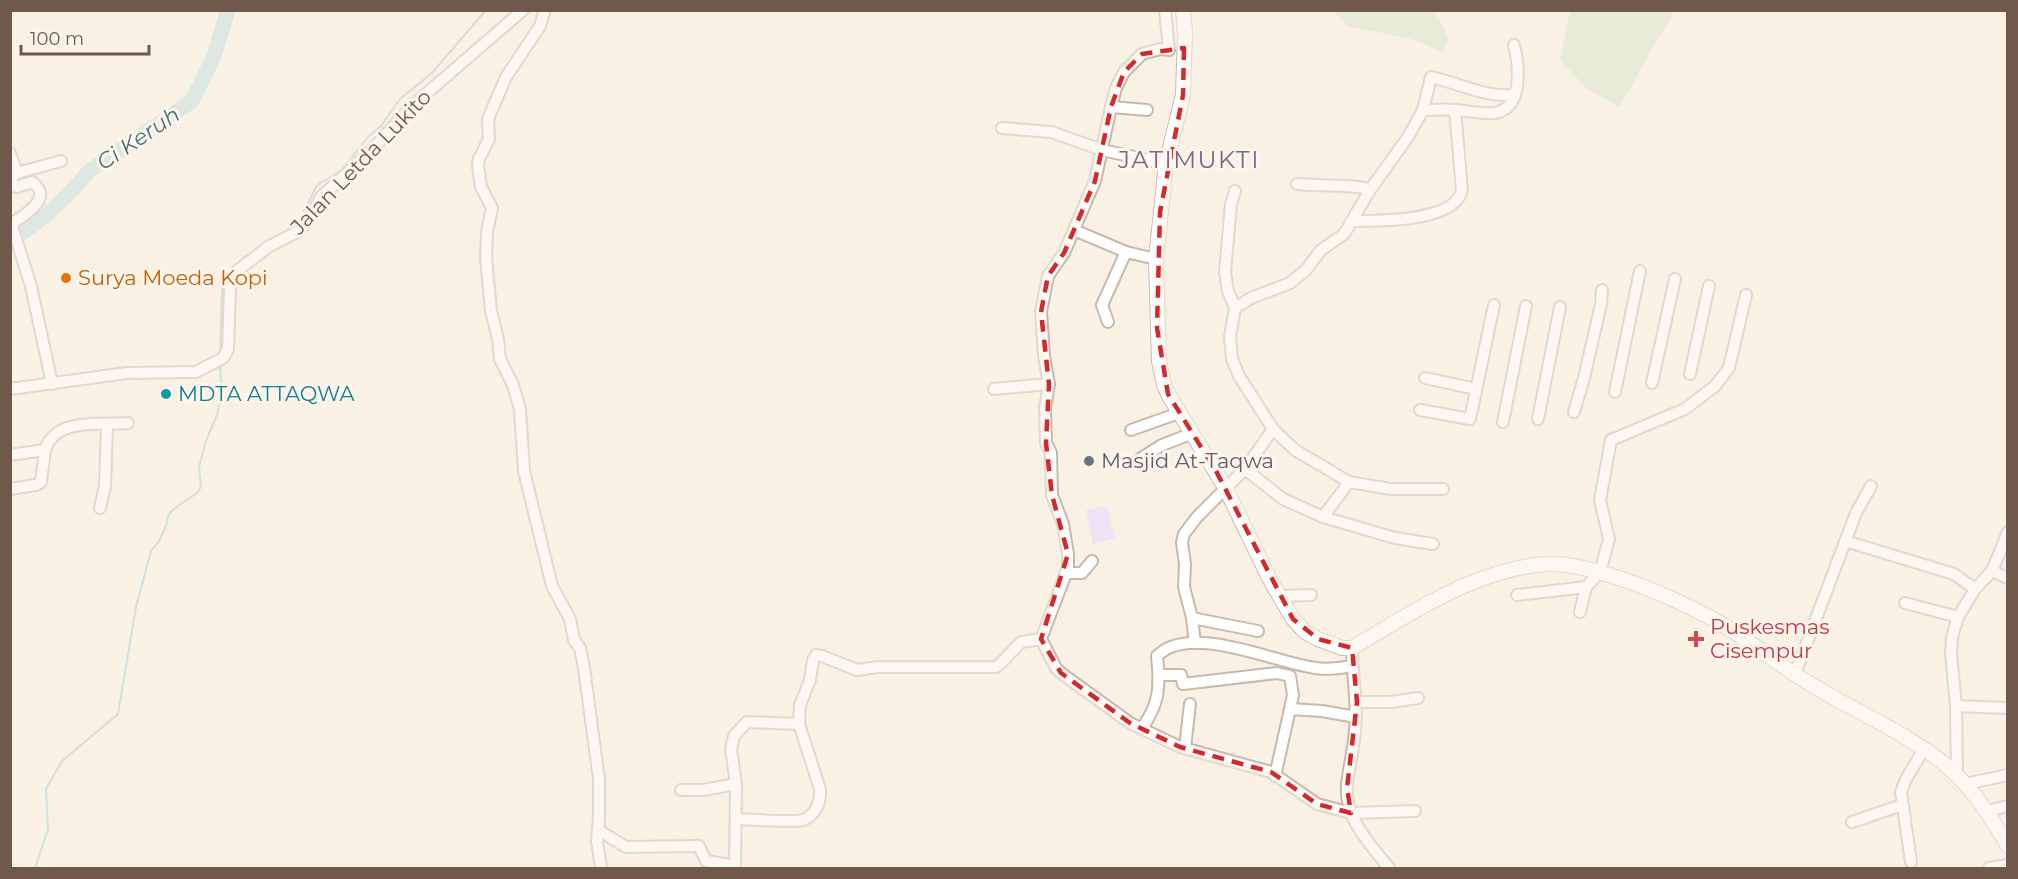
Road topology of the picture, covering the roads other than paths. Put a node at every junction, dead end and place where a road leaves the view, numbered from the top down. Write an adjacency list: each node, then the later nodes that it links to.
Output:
1 (523, 10): 38 (street, Jalan Letda Lukito)
2 (545, 10): 115 (street)
3 (1165, 10): 7 (street)
4 (1183, 10): 6 (street)
5 (1514, 45): 8 (street)
6 (1184, 48): 7 (street); 17 (street)
7 (1169, 50): 9 (street)
8 (1515, 94): 11 (street); 12 (street)
9 (1111, 107): 10 (street); 14 (street)
10 (1147, 110)
11 (1423, 110): 12 (street); 20 (street)
12 (1455, 110): 22 (street)
13 (1002, 128): 14 (street)
14 (1102, 150): 17 (street); 23 (street)
15 (10, 153): 18 (street)
16 (61, 161): 18 (street)
17 (1166, 164): 25 (street)
18 (17, 173): 38 (street)
19 (1297, 184): 20 (street)
20 (1370, 190): 22 (street)
21 (1235, 191): 33 (street)
22 (1353, 221): 33 (street)
23 (1074, 230): 24 (street); 39 (street)
24 (1126, 252): 25 (street); 34 (street)
25 (1156, 259): 47 (street)
26 (1640, 271): 43 (street)
27 (1675, 279): 37 (street)
28 (1709, 286): 35 (street)
29 (1746, 295): 73 (street)
30 (1494, 304): 42 (street)
31 (1526, 306): 49 (street)
32 (1560, 307): 48 (street)
33 (1235, 308): 52 (street)
34 (1108, 322)
35 (1690, 374)
36 (1425, 378): 42 (street)
37 (1652, 382)
38 (52, 384): 40 (street, Jalan Letda Lukito)
39 (1049, 384): 41 (street); 64 (street)
40 (10, 389)
41 (994, 389)
42 (1476, 389): 45 (street)
43 (1615, 392)
44 (1578, 394): 44 (street); 46 (street)
45 (1420, 410)
46 (1574, 412)
47 (1179, 413): 53 (street); 54 (street)
48 (1538, 419)
49 (1503, 422)
50 (128, 423): 51 (street)
51 (107, 425): 55 (street); 66 (street)
52 (1273, 429): 58 (street); 59 (street)
53 (1131, 430)
54 (1193, 433): 57 (street); 62 (street)
55 (45, 450): 56 (street); 61 (street)
56 (10, 455)
57 (1140, 459)
58 (1245, 469): 62 (street); 67 (street)
59 (1349, 482): 63 (street); 67 (street)
60 (1871, 486): 69 (street)
61 (10, 489)
62 (1226, 489): 80 (street); 84 (street)
63 (1443, 489)
64 (1053, 495): 65 (street); 74 (street)
65 (1066, 496)
66 (100, 508)
67 (1323, 517): 70 (street)
68 (2006, 538): 72 (street)
69 (1845, 541): 77 (street); 90 (street)
70 (1433, 544)
71 (1092, 561): 74 (street)
72 (1992, 571): 75 (street); 77 (street)
73 (1600, 572): 76 (street); 88 (street); 90 (street)
74 (1065, 573): 86 (street)
75 (2007, 578)
76 (1586, 587): 79 (street); 82 (street)
77 (1975, 589): 83 (street)
78 (1311, 595): 80 (street)
79 (1517, 595)
80 (1279, 596): 88 (street)
81 (1905, 603): 83 (street)
82 (1580, 612)
83 (1958, 617): 95 (street)
84 (1192, 618): 85 (street); 87 (street)
85 (1258, 631)
86 (1041, 639): 99 (street); 100 (street)
87 (1195, 643): 89 (street); 91 (street)
88 (1352, 648): 89 (street)
89 (1352, 666): 93 (street)
90 (1795, 674): 102 (street)
91 (1159, 675): 97 (street); 100 (street)
92 (1418, 698): 93 (street)
93 (1357, 702): 98 (street)
94 (1190, 704): 101 (street)
95 (1956, 706): 96 (street); 105 (street)
96 (2007, 708)
97 (1290, 709): 98 (street); 104 (street)
98 (1356, 717): 112 (street)
99 (799, 724): 106 (street); 113 (street)
100 (1142, 728): 101 (street)
101 (1185, 748): 104 (street)
102 (1924, 749): 105 (street); 108 (street)
103 (2007, 775): 105 (street)
104 (1275, 776): 112 (street)
105 (1961, 780): 111 (street)
106 (736, 784): 107 (street); 113 (street)
107 (681, 790)
108 (1902, 805): 114 (street); 117 (street)
109 (2007, 806): 111 (street)
110 (1414, 811): 112 (street)
111 (1987, 811): 116 (street)
112 (1351, 813): 121 (street)
113 (736, 819): 119 (street)
114 (1852, 822)
115 (598, 830): 119 (street); 120 (street)
116 (2007, 846)
117 (1911, 862)
118 (2007, 865): 122 (street)
119 (735, 867)
120 (601, 868)
121 (1389, 868)
122 (1989, 868)

